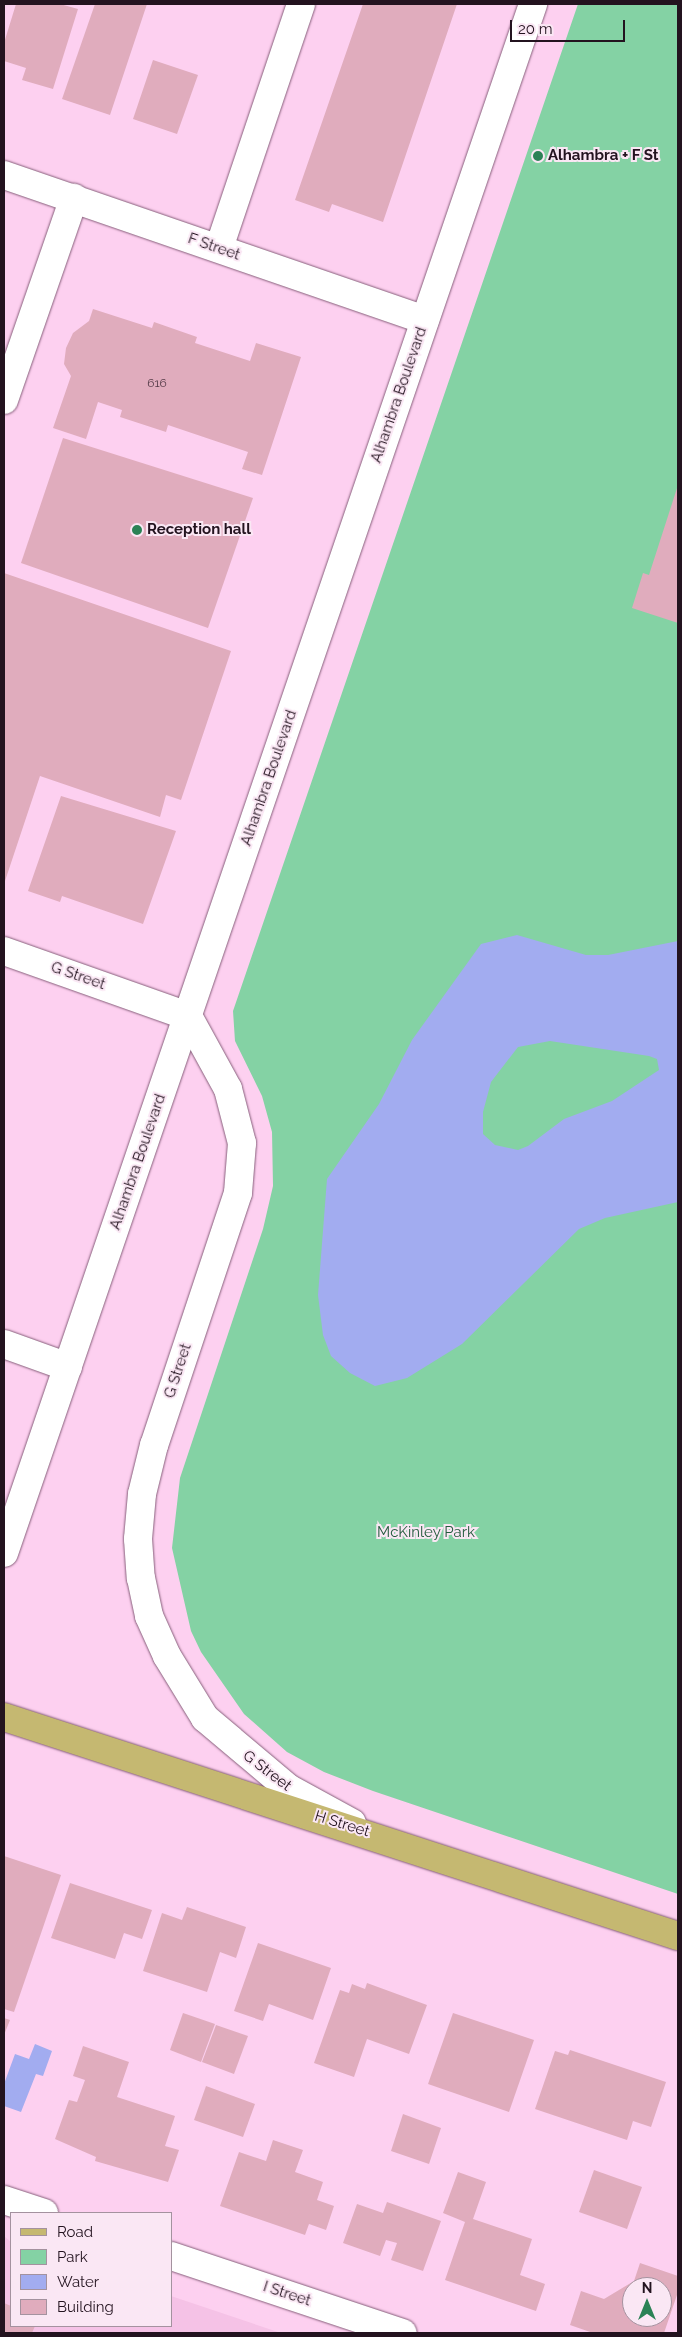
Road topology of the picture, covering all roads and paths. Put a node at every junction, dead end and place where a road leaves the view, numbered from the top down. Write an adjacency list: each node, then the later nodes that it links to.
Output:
1 (301, 4): 5 (street)
2 (533, 4): 6 (street, Alhambra Boulevard)
3 (4, 175): 4 (street, F Street)
4 (74, 198): 5 (street, F Street); 7 (street)
5 (219, 248): 6 (street, F Street)
6 (425, 320): 9 (street, Alhambra Boulevard)
7 (4, 400)
8 (4, 951): 9 (street, G Street)
9 (188, 1016): 11 (street, Alhambra Boulevard); 14 (street, G Street)
10 (4, 1344): 11 (street)
11 (68, 1366): 12 (street, Alhambra Boulevard)
12 (4, 1553)
13 (4, 1717): 14 (main road, H Street)
14 (373, 1834): 15 (main road, H Street)
15 (678, 1936)
16 (4, 2200): 17 (street)
17 (41, 2212)
18 (172, 2256): 19 (street, I Street)
19 (403, 2333)

